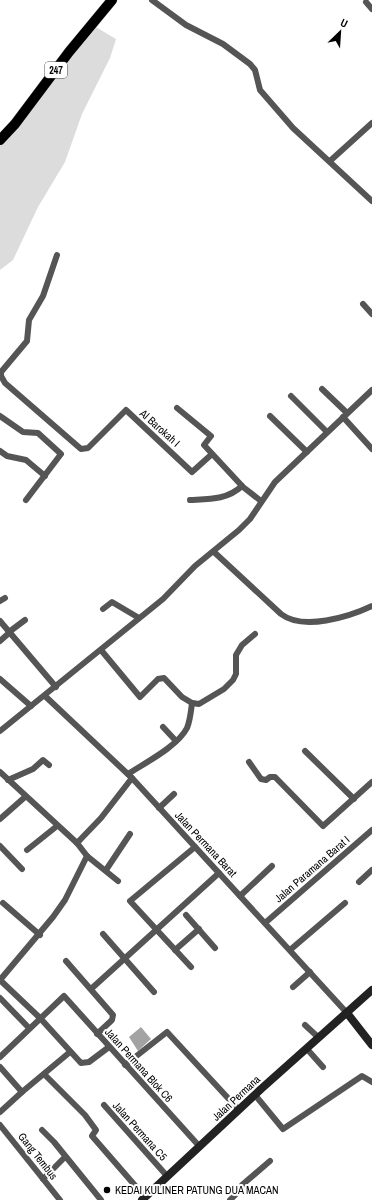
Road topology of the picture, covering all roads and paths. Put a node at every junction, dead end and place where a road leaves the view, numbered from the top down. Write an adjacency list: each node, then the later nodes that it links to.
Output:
1 (112, 0): 6 (main road, 247)
2 (152, 0): 7 (street)
3 (366, 2): 4 (street)
4 (372, 9)
5 (371, 126): 7 (street)
6 (0, 140)
7 (330, 161): 8 (street)
8 (372, 200)
9 (57, 254): 12 (street)
10 (363, 304): 11 (street)
11 (372, 314)
12 (3, 385): 24 (street, Al Barokah I)
13 (322, 389): 17 (street)
14 (372, 390): 17 (street)
15 (291, 396): 20 (street)
16 (177, 408): 24 (street)
17 (345, 415): 20 (street); 21 (street)
18 (0, 416): 25 (street)
19 (270, 416): 23 (street)
20 (327, 432): 23 (street)
21 (372, 449)
22 (0, 451): 25 (street)
23 (307, 452): 29 (street)
24 (212, 454): 26 (street)
25 (45, 476): 27 (street)
26 (242, 486): 28 (street); 29 (street)
27 (26, 500)
28 (190, 500)
29 (261, 501): 30 (street)
30 (214, 552): 31 (street); 33 (street)
31 (372, 606)
32 (103, 609): 33 (street)
33 (139, 618): 39 (street)
34 (24, 620): 36 (street)
35 (0, 621): 36 (street)
36 (9, 633): 38 (street); 41 (street)
37 (255, 634): 43 (street)
38 (0, 641)
39 (101, 650): 41 (street); 43 (street)
40 (0, 679): 44 (street)
41 (56, 687): 42 (street)
42 (45, 696): 44 (street); 52 (street, Jalan Permana Barat)
43 (192, 703): 47 (street)
44 (31, 706): 46 (street)
45 (163, 727): 47 (street)
46 (0, 731)
47 (176, 740): 52 (street)
48 (305, 751): 57 (street)
49 (249, 762): 57 (street)
50 (49, 765): 53 (street)
51 (0, 772): 53 (street)
52 (130, 776): 58 (street, Jalan Permana Barat); 63 (street)
53 (8, 780): 56 (street)
54 (372, 782): 57 (street)
55 (174, 794): 58 (street)
56 (25, 797): 59 (street); 60 (street)
57 (354, 799)
58 (159, 808): 65 (street, Jalan Permana Barat)
59 (0, 819)
60 (57, 826): 63 (street); 66 (street)
61 (372, 830): 79 (street, Jalan Paramana Barat I)
62 (130, 834): 70 (street)
63 (77, 843): 67 (street)
64 (0, 846): 69 (street)
65 (195, 847): 72 (street, Jalan Permana Barat); 80 (street)
66 (28, 850)
67 (87, 856): 70 (street); 82 (street)
68 (272, 866): 75 (street)
69 (22, 869)
70 (106, 870): 73 (street)
71 (372, 870): 74 (street)
72 (219, 873): 75 (street, Jalan Permana Barat); 80 (street)
73 (118, 881)
74 (359, 882)
75 (240, 896): 79 (street, Jalan Permana Barat)
76 (3, 903): 82 (street)
77 (344, 903): 86 (street)
78 (186, 915): 81 (street)
79 (265, 923): 86 (street, Jalan Permana Barat)
80 (156, 929): 85 (street); 87 (street)
81 (199, 930): 84 (street); 85 (street)
82 (40, 934): 91 (street)
83 (103, 934): 87 (street)
84 (215, 948)
85 (175, 950): 89 (street)
86 (290, 950): 90 (street, Jalan Permana Barat)
87 (124, 958): 93 (street); 95 (street)
88 (66, 961): 93 (street)
89 (191, 967)
90 (310, 972): 92 (street); 97 (street, Jalan Permana Barat)
91 (0, 980): 98 (street)
92 (293, 987)
93 (91, 989): 101 (street)
94 (372, 990): 97 (street, Jalan Permana)
95 (154, 992)
96 (0, 998): 100 (street)
97 (347, 1013): 102 (street, Jalan Permana); 103 (street)
98 (40, 1018): 100 (street); 101 (street, Jalan Permana Blok C6); 106 (street)
99 (305, 1025): 102 (street)
100 (29, 1028): 107 (street)
101 (97, 1034): 104 (street, Jalan Permana Blok C6)
102 (319, 1038): 105 (street, Jalan Permana)
103 (372, 1045)
104 (109, 1046): 106 (street); 108 (street, Jalan Permana Blok C6)
105 (307, 1049): 109 (street); 114 (street, Jalan Permana)
106 (70, 1052): 111 (street)
107 (0, 1056)
108 (125, 1065): 116 (street); 120 (street, Jalan Permana Blok C6)
109 (323, 1066)
110 (0, 1067): 113 (street)
111 (44, 1074): 113 (street); 125 (street)
112 (372, 1082): 114 (street)
113 (22, 1092): 117 (street)
114 (255, 1095): 116 (street, Jalan Permana)
115 (104, 1105): 123 (street, Jalan Permana C5)
116 (239, 1110): 120 (street, Jalan Permana)
117 (0, 1112)
118 (0, 1125): 124 (street, Gang Tembus)
119 (42, 1130): 121 (street)
120 (200, 1147): 123 (street, Jalan Permana)
121 (65, 1158): 124 (street); 127 (street)
122 (270, 1161): 128 (street)
123 (164, 1173): 125 (street, Jalan Permana)
124 (43, 1179): 126 (street, Gang Tembus)
125 (143, 1199)
126 (60, 1200)
127 (101, 1200)
128 (230, 1200)

